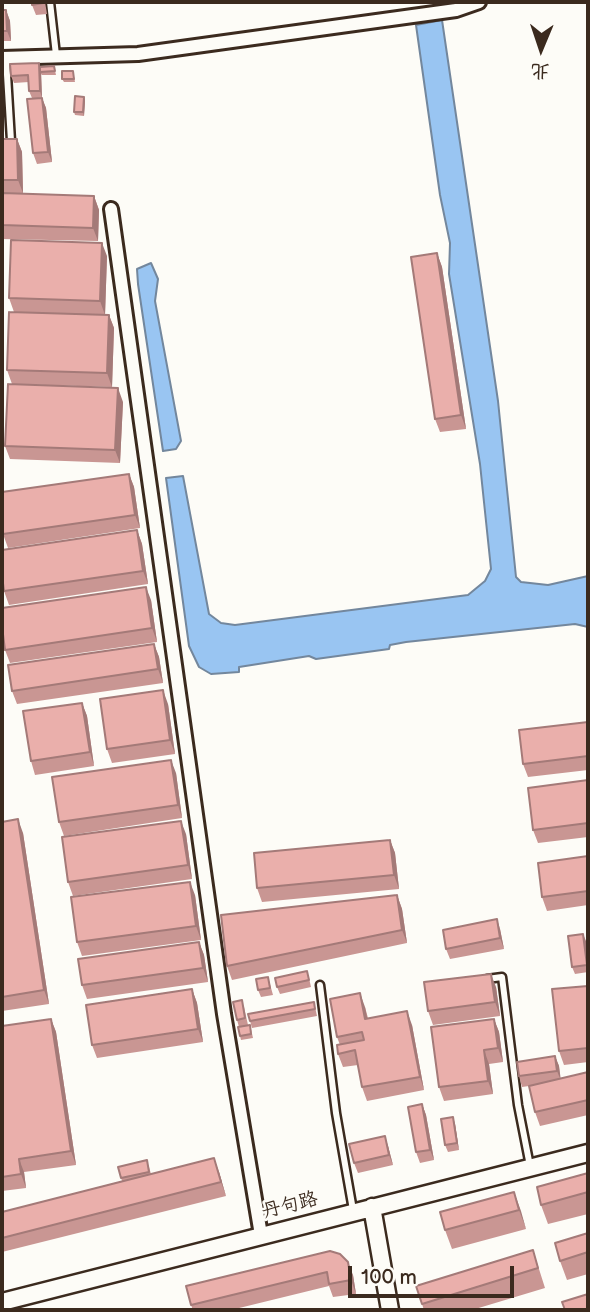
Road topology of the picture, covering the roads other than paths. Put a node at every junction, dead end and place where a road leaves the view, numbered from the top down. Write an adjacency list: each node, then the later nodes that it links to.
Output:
1 (50, 2): 3 (lane)
2 (479, 2): 3 (street)
3 (56, 57): 4 (street)
4 (4, 58): 5 (lane)
5 (11, 141)
6 (111, 209): 13 (street)
7 (478, 980): 10 (lane)
8 (320, 985): 12 (lane)
9 (588, 1153): 10 (street, 丹句路)
10 (530, 1168): 11 (street, 丹句路)
11 (372, 1208): 12 (street, 丹句路); 15 (street)
12 (353, 1212): 13 (street, 丹句路)
13 (261, 1235): 14 (street, 丹句路)
14 (2, 1302)
15 (390, 1310)

